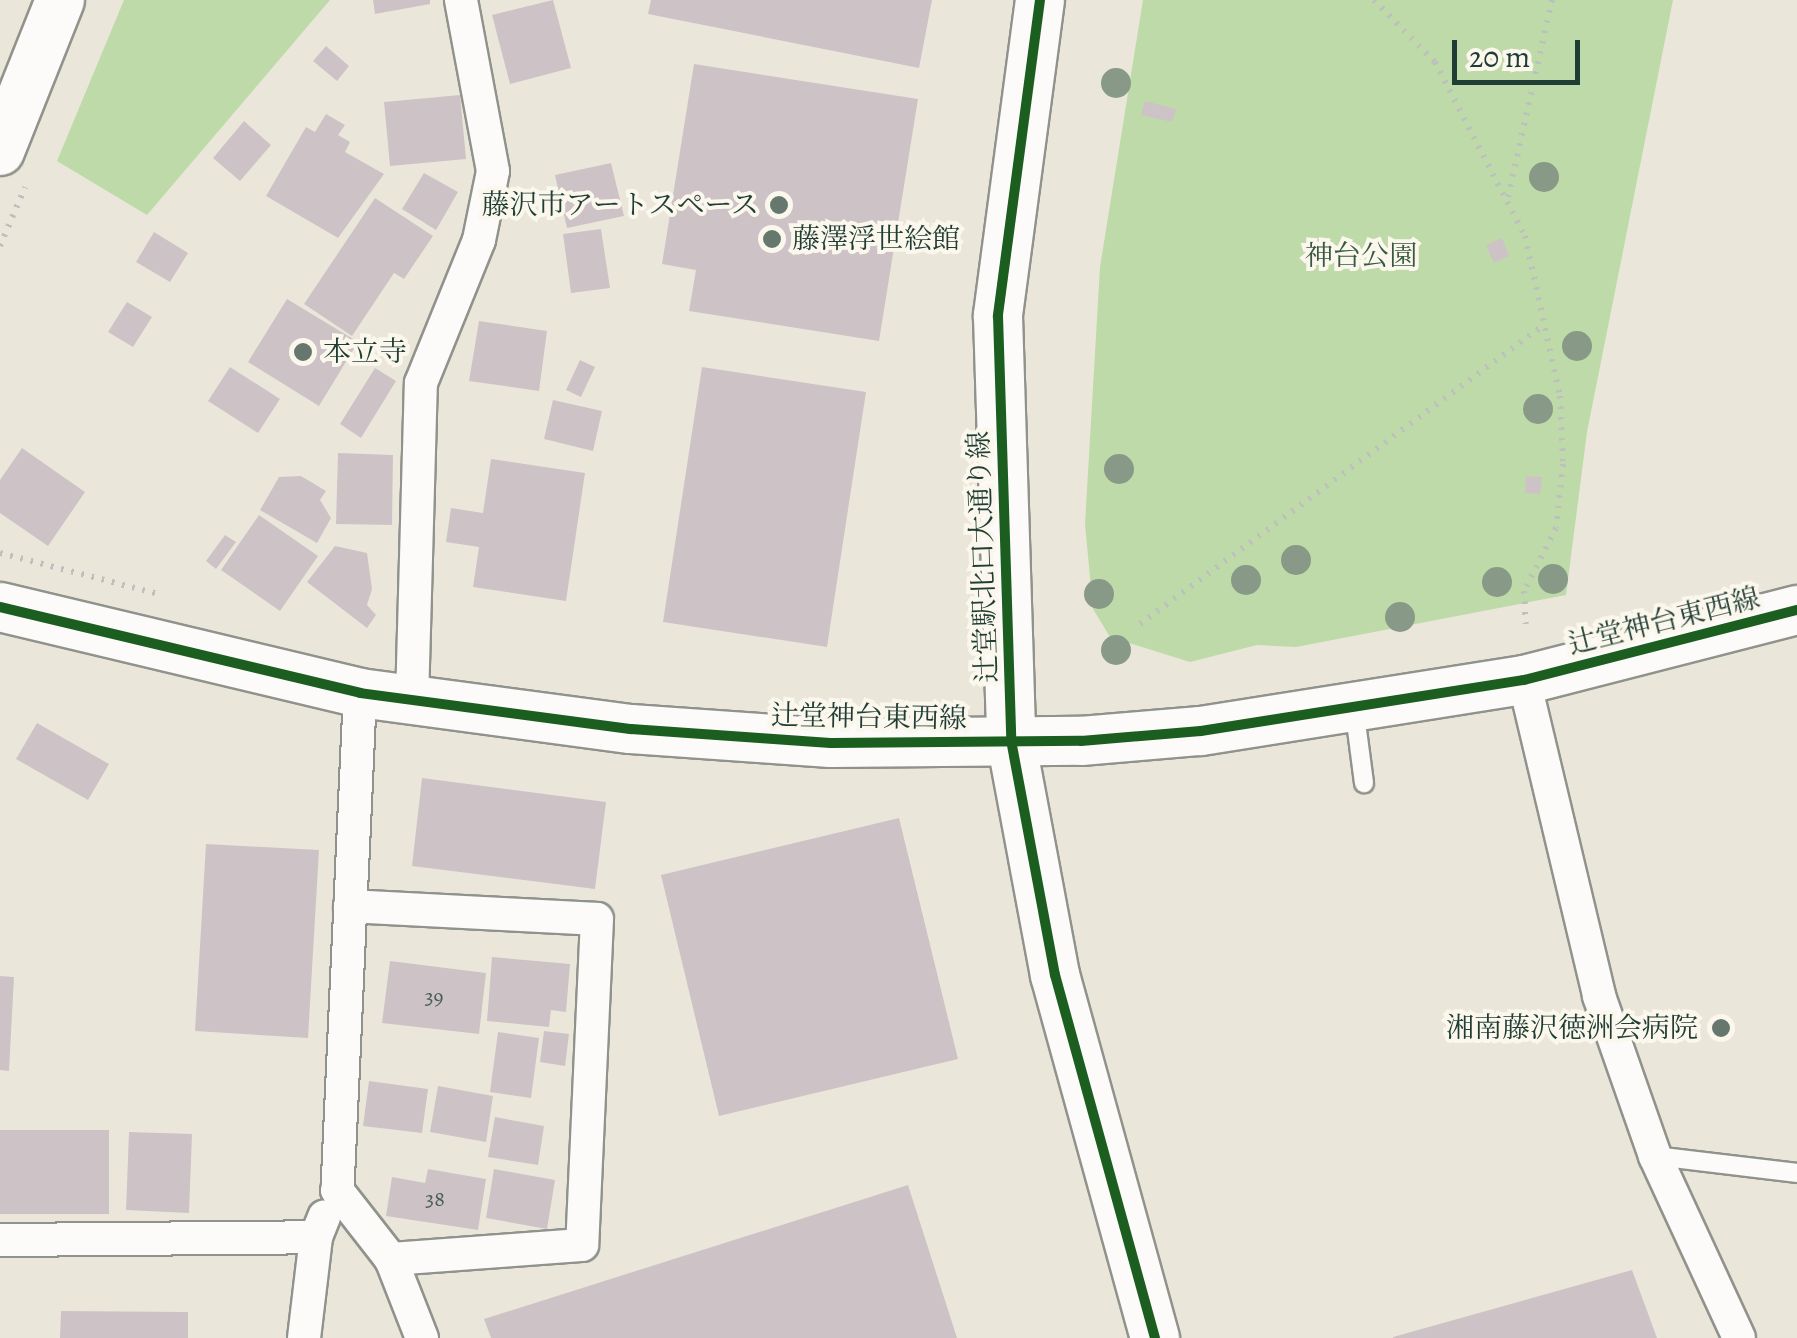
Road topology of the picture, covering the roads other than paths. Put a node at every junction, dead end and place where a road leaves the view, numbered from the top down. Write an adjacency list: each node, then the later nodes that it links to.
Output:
1 (60, 0): 4 (street)
2 (461, 0): 9 (street)
3 (1040, 0): 11 (street, 辻堂駅北口大通り線)
4 (0, 152)
5 (0, 607): 8 (street, 辻堂神台東西線)
6 (1797, 610): 7 (street, 辻堂神台東西線)
7 (1524, 680): 10 (street, 辻堂神台東西線); 14 (street)
8 (360, 693): 9 (street, 辻堂神台東西線); 13 (street)
9 (412, 700): 11 (street, 辻堂神台東西線)
10 (1354, 706): 11 (street, 辻堂神台東西線); 12 (lane)
11 (1011, 740): 22 (street, 辻堂駅北口大通り線)
12 (1364, 784)
13 (350, 906): 16 (street); 19 (street)
14 (1656, 1156): 15 (lane); 23 (street)
15 (1797, 1173)
16 (337, 1190): 17 (street); 19 (street)
17 (316, 1236): 18 (street); 20 (street)
18 (0, 1240)
19 (391, 1259): 21 (street)
20 (304, 1338)
21 (422, 1338)
22 (1155, 1338)
23 (1739, 1338)

